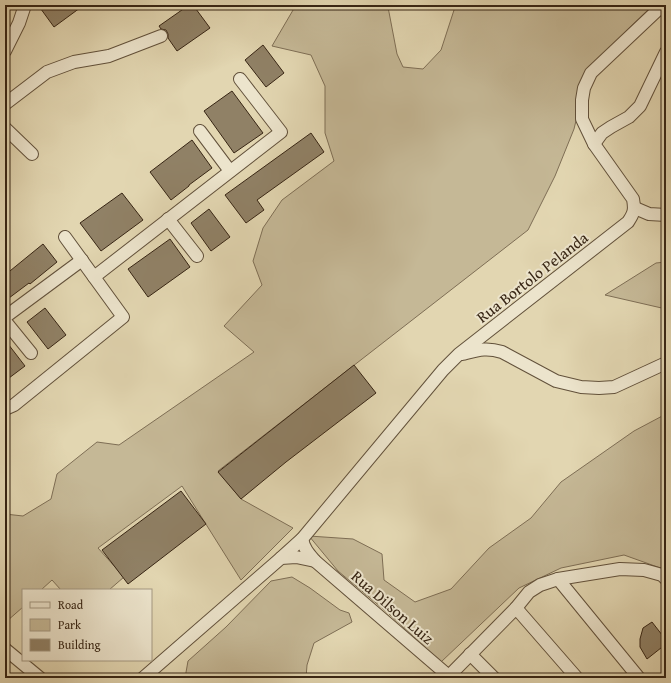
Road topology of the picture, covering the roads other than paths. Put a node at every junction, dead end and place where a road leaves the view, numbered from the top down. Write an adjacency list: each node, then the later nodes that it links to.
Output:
1 (26, 5): 4 (street)
2 (663, 5): 10 (street)
3 (160, 36): 7 (street)
4 (5, 52)
5 (666, 52): 10 (street)
6 (240, 79): 12 (street)
7 (5, 104)
8 (5, 128): 11 (street)
9 (200, 131): 12 (street)
10 (594, 144): 13 (street)
11 (32, 154)
12 (230, 171): 15 (street)
13 (635, 208): 14 (street); 23 (street, Rua Bortolo Pelanda)
14 (666, 215)
15 (168, 219): 17 (street); 19 (street)
16 (65, 237): 18 (street)
17 (197, 256)
18 (82, 260): 19 (street); 20 (street)
19 (94, 277): 25 (street)
20 (5, 317)
21 (5, 321): 22 (street)
22 (31, 352)
23 (459, 354): 24 (street); 26 (street, Rua Bortolo Pelanda)
24 (666, 363)
25 (5, 409)
26 (302, 539): 27 (street, Rua Bortolo Pelanda); 28 (street, Rua Dilson Luiz)
27 (281, 558): 28 (street); 36 (street, Rua Bortolo Pelanda)
28 (315, 561): 34 (street, Rua Dilson Luiz)
29 (558, 579): 30 (street); 31 (street); 39 (street)
30 (666, 579)
31 (516, 608): 33 (street); 38 (street)
32 (5, 649): 35 (street)
33 (470, 654): 34 (street); 37 (street)
34 (450, 677)
35 (40, 678)
36 (143, 678)
37 (494, 678)
38 (577, 678)
39 (639, 678)

